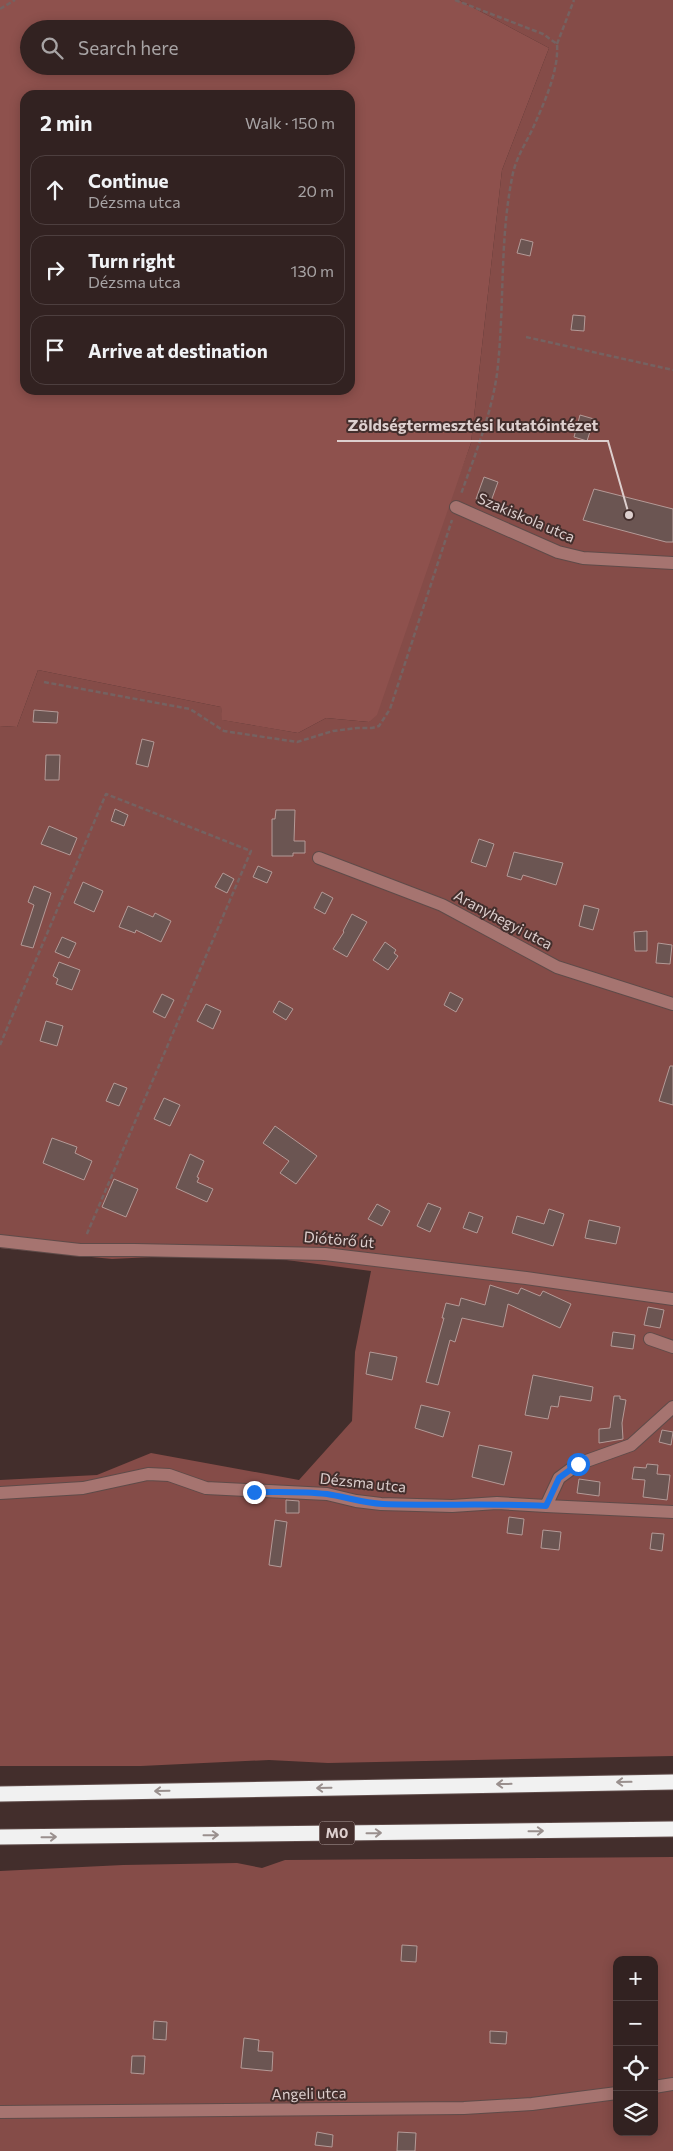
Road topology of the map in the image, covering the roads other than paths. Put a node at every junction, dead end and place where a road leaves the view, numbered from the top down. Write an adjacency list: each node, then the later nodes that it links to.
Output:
1 (456, 507): 2 (street, Szakiskola utca)
2 (673, 563)
3 (319, 858): 4 (street, Aranyhegyi utca)
4 (673, 1004)
5 (0, 1241): 6 (street, Diótörő út)
6 (673, 1299)
7 (650, 1339): 8 (street)
8 (673, 1347)
9 (673, 1407): 11 (street)
10 (0, 1493): 11 (street, Dézsma utca)
11 (546, 1506): 12 (street, Dézsma utca)
12 (673, 1512)
13 (673, 1782): 14 (highway, one-way to 14)
14 (0, 1794)
15 (673, 1829): 16 (highway, M0, one-way to 15)
16 (0, 1838)
17 (673, 2084): 18 (street)
18 (658, 2086)
19 (613, 2094): 20 (street, Angeli utca)
20 (0, 2112)

